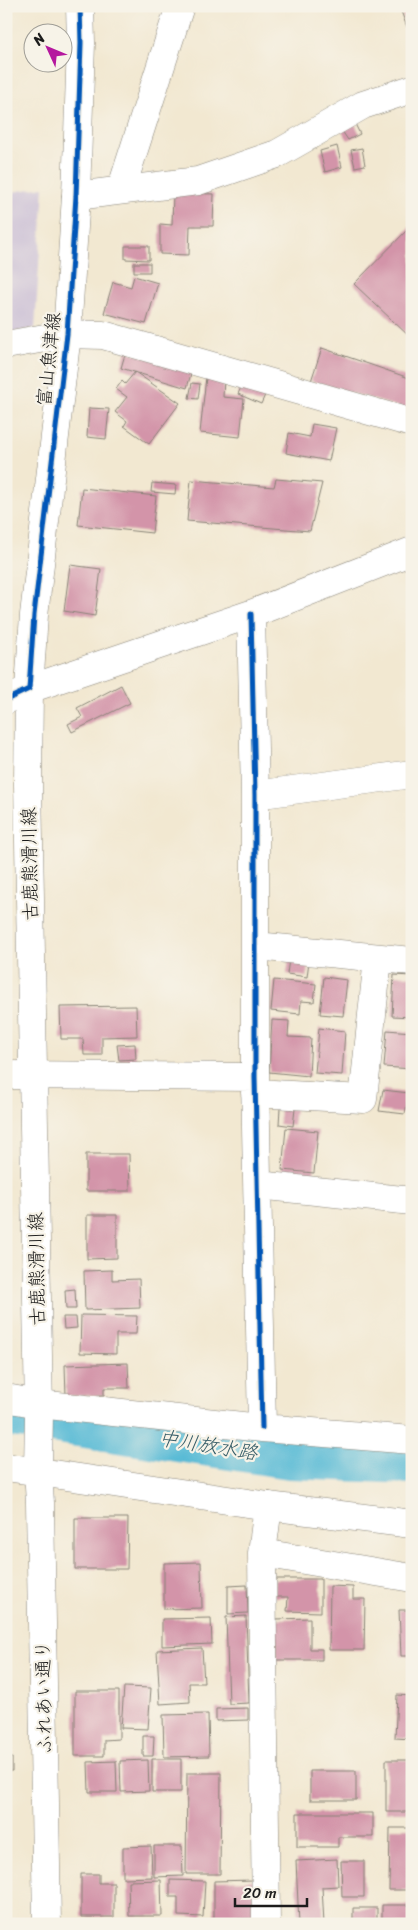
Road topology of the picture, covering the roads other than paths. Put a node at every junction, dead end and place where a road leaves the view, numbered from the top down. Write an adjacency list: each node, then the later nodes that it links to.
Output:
1 (80, 6): 5 (street, 富山魚津線)
2 (180, 6): 4 (street)
3 (412, 89): 4 (street)
4 (121, 190): 5 (street)
5 (76, 196): 6 (street, 富山魚津線)
6 (67, 334): 7 (street); 8 (street); 11 (street, 富山魚津線)
7 (6, 345)
8 (412, 423)
9 (412, 551): 10 (street)
10 (251, 614): 11 (street); 13 (street)
11 (18, 695): 17 (street, 古鹿熊滑川線)
12 (412, 774): 13 (street)
13 (255, 795): 14 (street)
14 (256, 946): 15 (street); 18 (street)
15 (378, 958): 16 (street); 18 (street)
16 (412, 961)
17 (19, 1075): 18 (street); 22 (street, 古鹿熊滑川線)
18 (255, 1085): 19 (street)
19 (258, 1185): 20 (street); 23 (street)
20 (412, 1201)
21 (6, 1398): 22 (street)
22 (39, 1408): 23 (street); 25 (street, 古鹿熊滑川線)
23 (262, 1428): 24 (street)
24 (412, 1440)
25 (38, 1461): 26 (street); 27 (street); 31 (street, ふれあい通り)
26 (6, 1467)
27 (268, 1506): 28 (street); 29 (street)
28 (412, 1524)
29 (262, 1552): 30 (street); 32 (street)
30 (412, 1578)
31 (47, 1924)
32 (266, 1924)

